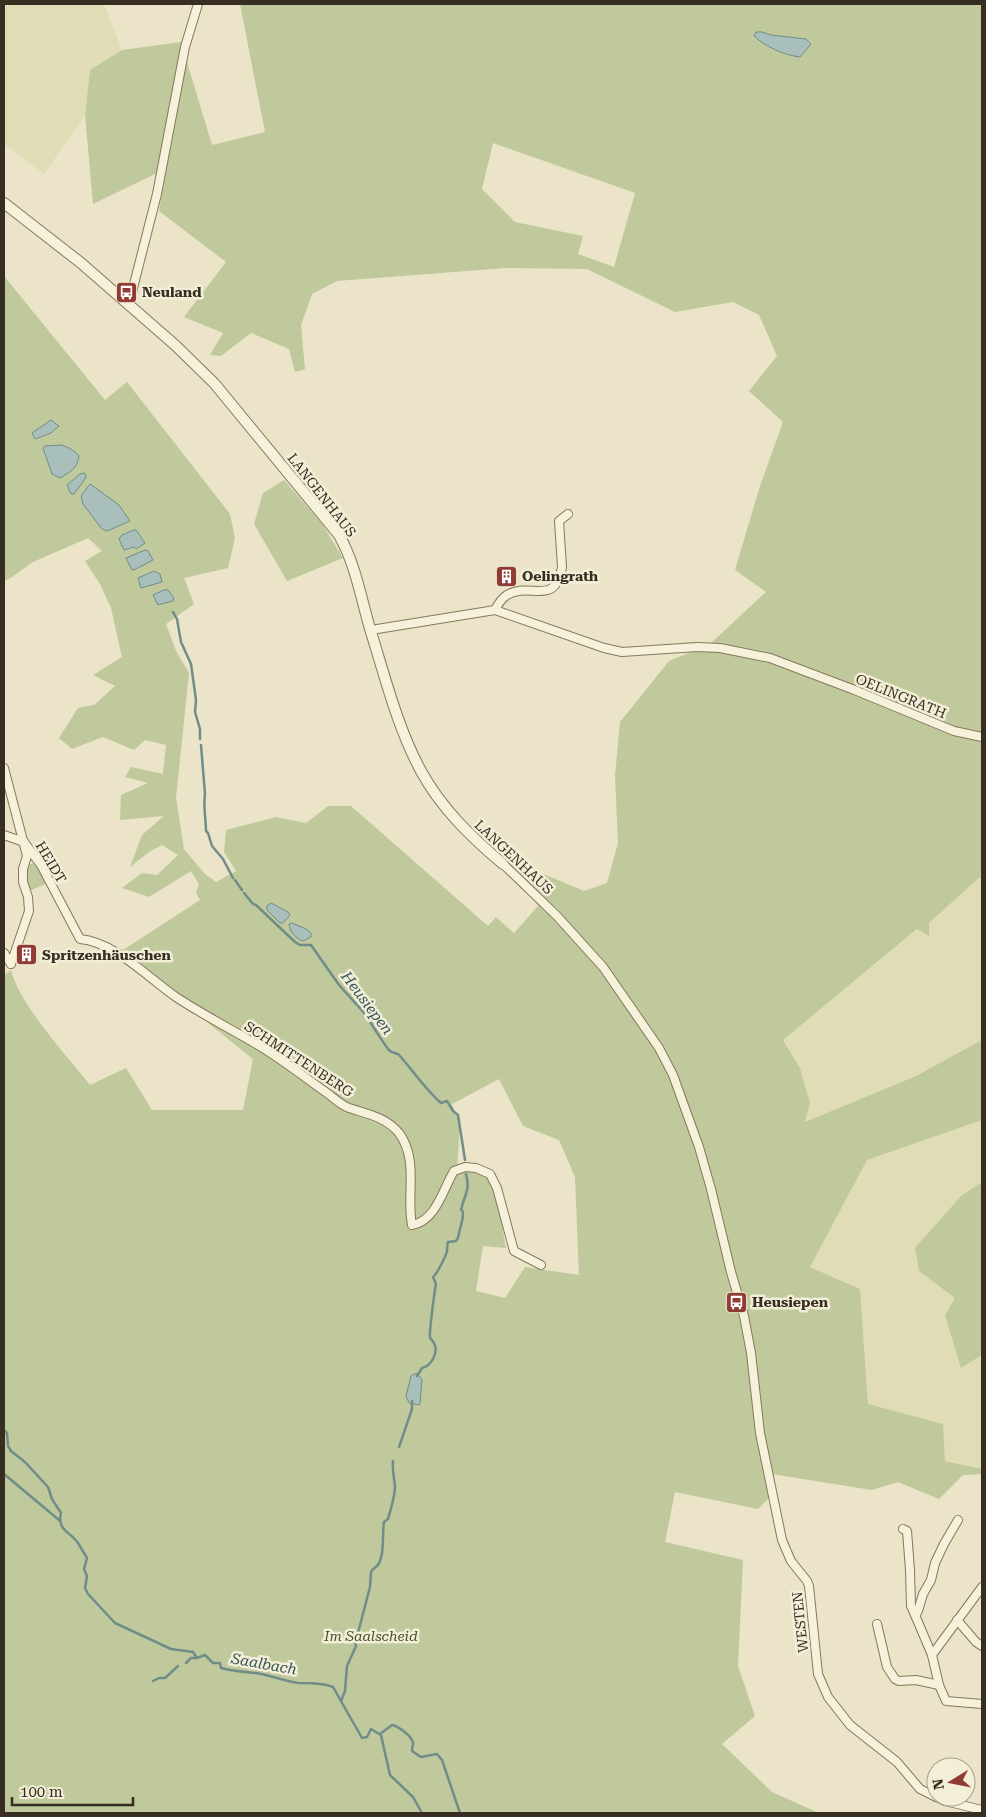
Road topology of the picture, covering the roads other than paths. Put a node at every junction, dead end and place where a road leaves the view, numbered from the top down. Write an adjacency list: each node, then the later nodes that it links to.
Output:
1 (198, 4): 3 (street)
2 (4, 203): 3 (street, LANGENHAUS)
3 (125, 302): 6 (street, LANGENHAUS)
4 (568, 514): 5 (street)
5 (495, 610): 6 (street, OELINGRATH); 7 (street, OELINGRATH)
6 (371, 630): 11 (street, LANGENHAUS)
7 (981, 737)
8 (4, 768): 10 (street)
9 (4, 835): 10 (street)
10 (24, 842): 12 (street, HEIDT); 13 (street, HEIDT)
11 (503, 864): 15 (street, LANGENHAUS)
12 (80, 939): 14 (street, SCHMITTENBERG)
13 (4, 953)
14 (541, 1265)
15 (734, 1286): 26 (street, WESTEN)
16 (958, 1520): 19 (street)
17 (903, 1529): 19 (street)
18 (982, 1587): 20 (street)
19 (914, 1615): 23 (street)
20 (957, 1620): 22 (street); 23 (street)
21 (876, 1624): 24 (street)
22 (982, 1646)
23 (932, 1655): 24 (street)
24 (939, 1684): 25 (street)
25 (982, 1704)
26 (926, 1791)
27 (970, 1807): 28 (street, WESTEN)
28 (982, 1810)

